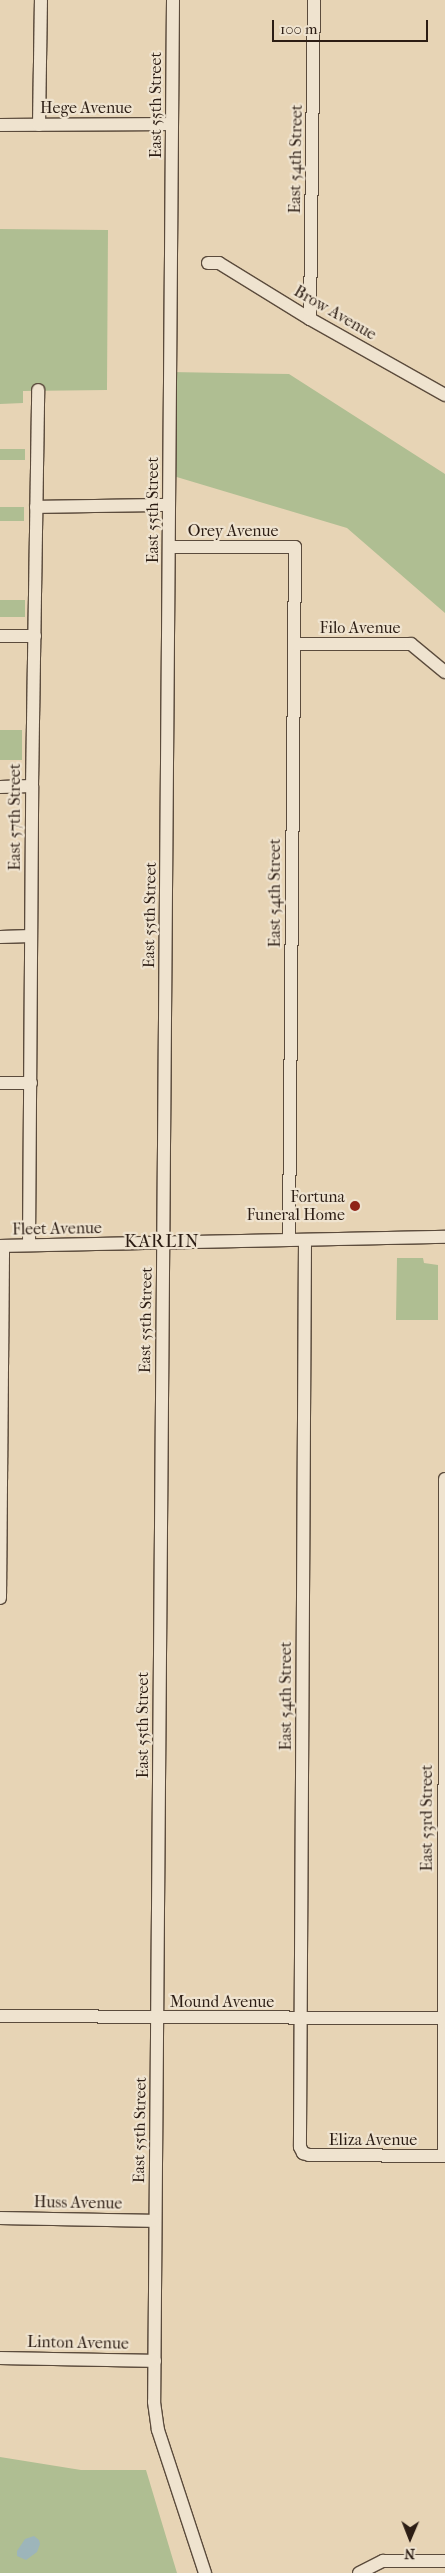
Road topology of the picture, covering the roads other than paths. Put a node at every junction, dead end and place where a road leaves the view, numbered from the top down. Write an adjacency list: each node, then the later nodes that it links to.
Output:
1 (41, 0): 6 (street)
2 (173, 0): 4 (street, East 55th Street)
3 (314, 0): 8 (street, East 54th Street)
4 (172, 124): 6 (street, Hege Avenue); 11 (street, East 55th Street)
5 (0, 125): 6 (street, Hege Avenue)
6 (38, 125)
7 (208, 263): 8 (street, Brow Avenue)
8 (310, 319): 10 (street, Brow Avenue)
9 (38, 390): 12 (street, East 57th Street)
10 (445, 395)
11 (169, 505): 12 (street); 13 (street, East 55th Street)
12 (36, 507): 16 (street, East 57th Street)
13 (170, 547): 14 (street, Orey Avenue); 28 (street, East 55th Street)
14 (295, 547): 17 (street, East 54th Street)
15 (0, 636): 16 (street)
16 (35, 636): 19 (street, East 57th Street)
17 (294, 644): 18 (street, Filo Avenue); 26 (street, East 54th Street)
18 (445, 672)
19 (32, 786): 20 (street); 21 (street, East 57th Street)
20 (0, 787)
21 (31, 936): 22 (street); 24 (street, East 57th Street)
22 (0, 937)
23 (0, 1083): 24 (street)
24 (31, 1083): 30 (street, East 57th Street)
25 (445, 1237): 27 (street, Fleet Avenue)
26 (289, 1240): 27 (street, Fleet Avenue); 28 (street, Fleet Avenue)
27 (305, 1240): 36 (street, East 54th Street)
28 (163, 1242): 30 (street, Fleet Avenue); 35 (street, East 55th Street)
29 (2, 1246): 30 (street, Fleet Avenue); 32 (street)
30 (29, 1246)
31 (445, 1479): 33 (street, East 53rd Street)
32 (0, 1598)
33 (444, 1740): 37 (street, East 53rd Street)
34 (0, 2016): 35 (street, Mound Avenue)
35 (157, 2018): 36 (street, Mound Avenue); 41 (street, East 55th Street)
36 (300, 2018): 37 (street, Mound Avenue); 38 (street, East 54th Street)
37 (444, 2018): 39 (street, East 53rd Street)
38 (303, 2153): 39 (street, Eliza Avenue)
39 (444, 2156)
40 (0, 2218): 41 (street, Huss Avenue)
41 (155, 2220): 43 (street, East 55th Street)
42 (0, 2358): 43 (street, Linton Avenue)
43 (154, 2361): 46 (street, East 55th Street)
44 (445, 2561): 45 (street)
45 (383, 2567): 47 (street)
46 (205, 2573)
47 (359, 2573)

